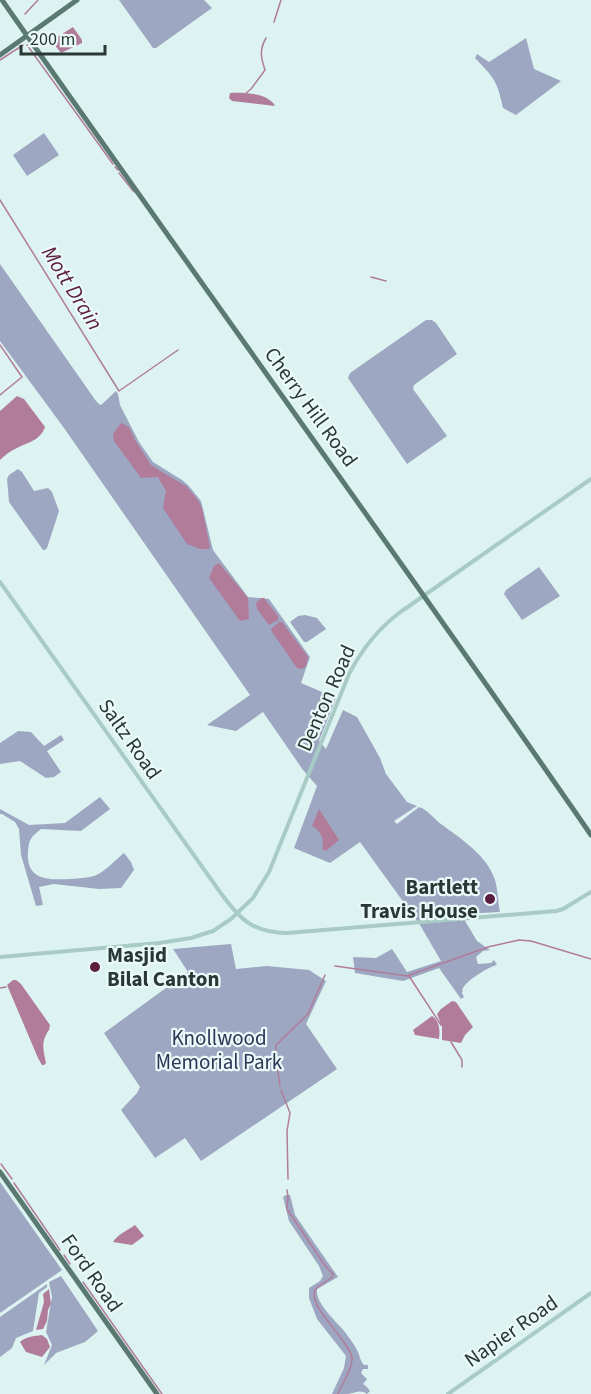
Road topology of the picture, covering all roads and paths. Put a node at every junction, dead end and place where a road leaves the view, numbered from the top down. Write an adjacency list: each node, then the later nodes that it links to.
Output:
1 (2, 0): 3 (main road, Cherry Hill Road)
2 (77, 0): 3 (main road)
3 (27, 35): 4 (main road); 7 (main road, Cherry Hill Road)
4 (0, 54)
5 (591, 479): 7 (street, Denton Road)
6 (0, 582): 10 (street, Saltz Road)
7 (425, 596): 8 (main road, Cherry Hill Road); 10 (street, Denton Road)
8 (591, 835)
9 (591, 892): 10 (street)
10 (236, 914): 11 (street, Denton Road)
11 (0, 957)
12 (0, 1172): 14 (main road, Ford Road)
13 (591, 1293): 15 (street, Napier Road)
14 (157, 1394)
15 (448, 1394)

